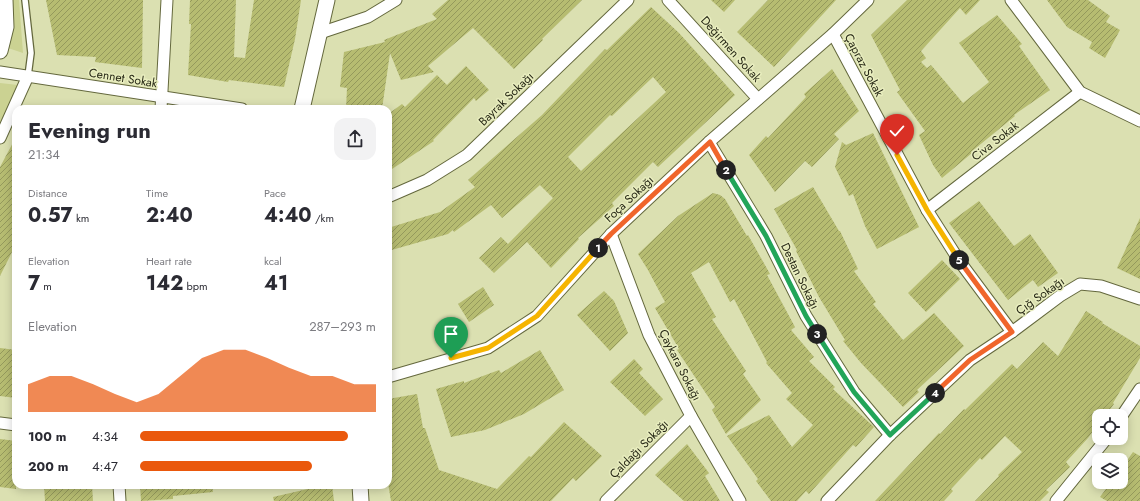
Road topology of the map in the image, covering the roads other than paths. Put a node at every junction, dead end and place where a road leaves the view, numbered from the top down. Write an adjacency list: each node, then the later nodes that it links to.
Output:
1 (5, 0): 12 (main road)
2 (25, 0): 14 (lane)
3 (167, 0): 16 (street)
4 (327, 0): 10 (main road)
5 (396, 0): 10 (street)
6 (628, 0): 26 (street, Bayrak Sokağı)
7 (668, 0): 17 (street, Değirmen Sokak)
8 (868, 0): 11 (street, Foça Sokağı)
9 (1011, 0): 15 (street)
10 (320, 33): 21 (main road)
11 (833, 34): 17 (street, Foça Sokağı); 27 (street, Çapraz Sokak)
12 (0, 51)
13 (0, 72): 14 (street, Cennet Sokak)
14 (28, 76): 16 (street, Cennet Sokak); 18 (street)
15 (1080, 92): 23 (street); 27 (street, Civa Sokak)
16 (162, 97): 19 (street); 20 (street, Cennet Sokak)
17 (758, 99): 25 (street, Foça Sokağı)
18 (15, 105)
19 (161, 105)
20 (215, 105)
21 (303, 105)
22 (12, 111): 24 (street)
23 (1140, 121)
24 (0, 138)
25 (710, 142): 28 (street, Foça Sokağı); 37 (street, Destan Sokağı)
26 (392, 195)
27 (927, 210): 30 (street, Çapraz Sokak)
28 (611, 234): 31 (street, Foça Sokağı); 34 (street, Çaykara Sokağı)
29 (1140, 300): 30 (street, Çığ Sokağı)
30 (1012, 332): 37 (street, Çığ Sokağı)
31 (392, 376)
32 (1140, 389): 33 (street)
33 (1126, 409)
34 (691, 416): 43 (street, Çaldağı Sokağı); 44 (street, Çaykara Sokağı)
35 (0, 423): 36 (street)
36 (12, 425)
37 (890, 435): 45 (street, Çığ Sokağı)
38 (1101, 445): 46 (street)
39 (119, 489): 41 (street)
40 (360, 489): 42 (main road)
41 (120, 501)
42 (362, 501)
43 (606, 501)
44 (740, 501)
45 (827, 501)
46 (1056, 501)

